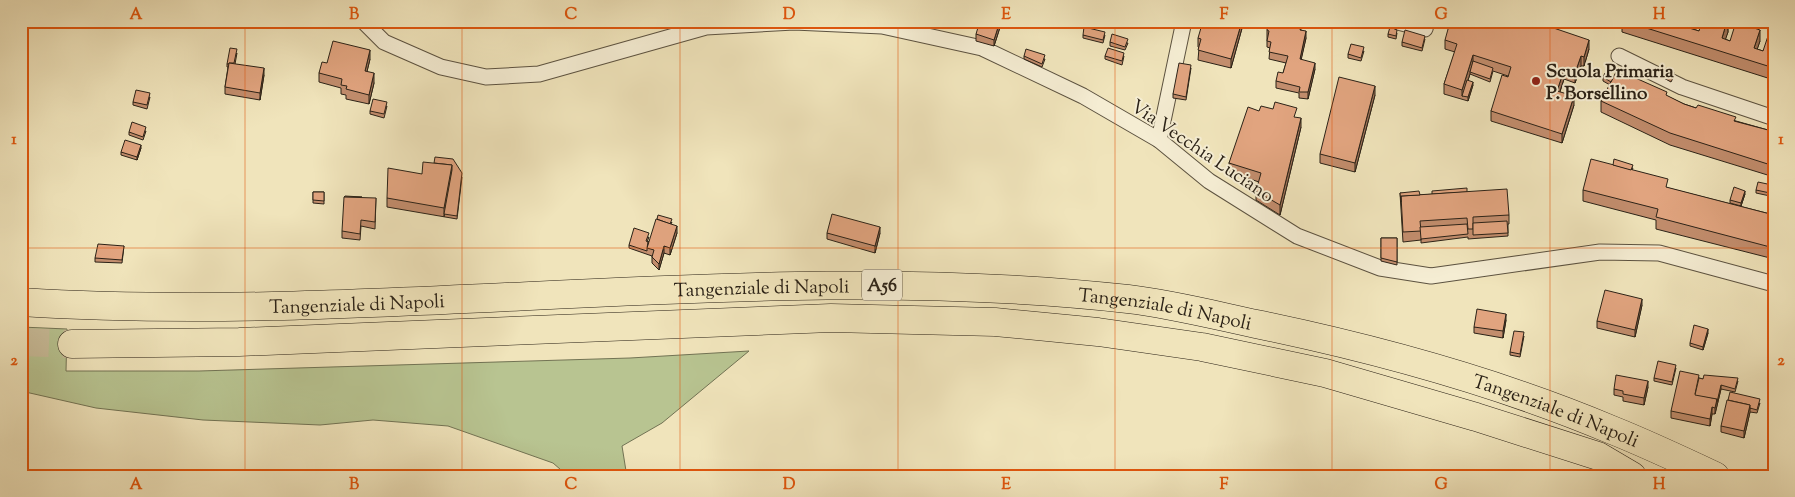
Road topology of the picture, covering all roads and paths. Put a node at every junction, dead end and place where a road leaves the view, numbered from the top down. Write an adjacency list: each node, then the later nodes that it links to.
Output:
1 (363, 21): 7 (street, Via Vecchia Luciano)
2 (1184, 21): 7 (street)
3 (1394, 21): 4 (street)
4 (1427, 21)
5 (1619, 56): 6 (street)
6 (1774, 118)
7 (1159, 140): 8 (street, Via Vecchia Luciano)
8 (1774, 284)
9 (21, 302): 12 (highway, Tangenziale di Napoli / A56)
10 (72, 344): 11 (highway, Tangenziale di Napoli / A56)
11 (1632, 476)
12 (1715, 476)

